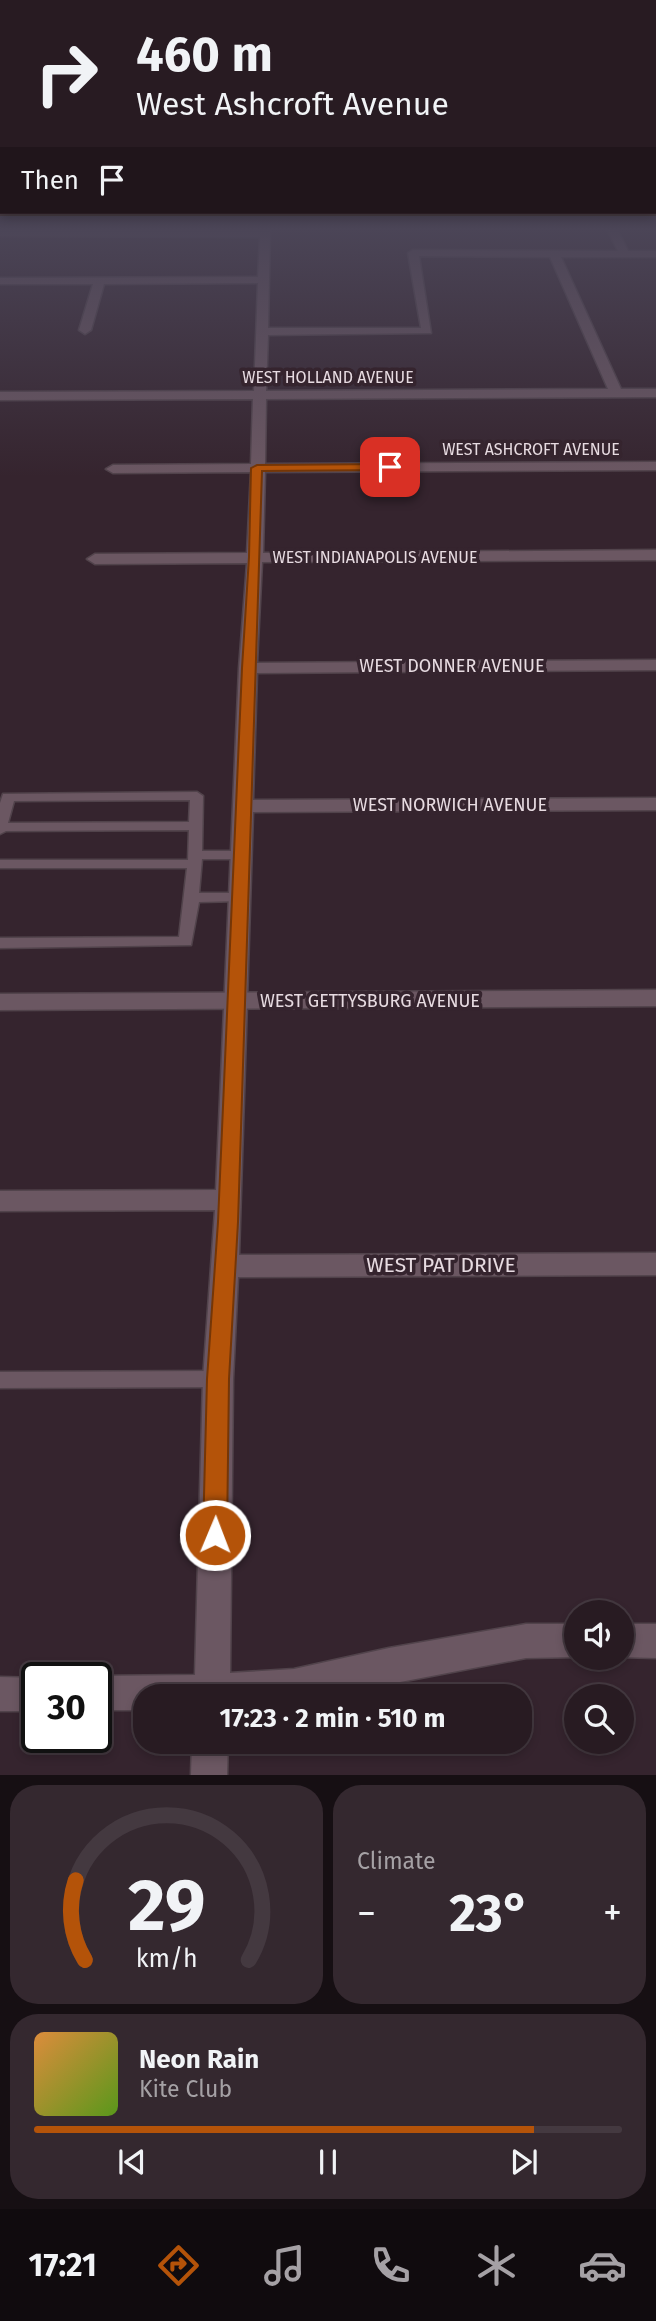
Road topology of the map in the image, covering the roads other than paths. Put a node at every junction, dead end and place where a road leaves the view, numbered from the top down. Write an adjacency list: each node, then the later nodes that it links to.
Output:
1 (90, 312): 5 (street)
2 (261, 312): 6 (street)
3 (424, 312): 6 (street)
4 (580, 312): 7 (street)
5 (85, 330)
6 (260, 332): 9 (street)
7 (616, 393): 8 (street, WEST HOLLAND AVENUE); 9 (street, WEST HOLLAND AVENUE)
8 (656, 393)
9 (258, 394): 10 (street, WEST HOLLAND AVENUE); 12 (street)
10 (0, 396)
11 (656, 466): 12 (street, WEST ASHCROFT AVENUE)
12 (257, 468): 13 (street, WEST ASHCROFT AVENUE); 15 (street)
13 (113, 469)
14 (656, 555): 15 (street, WEST INDIANAPOLIS AVENUE)
15 (255, 557): 16 (street, WEST INDIANAPOLIS AVENUE); 18 (street)
16 (94, 559)
17 (656, 665): 18 (street, WEST DONNER AVENUE)
18 (248, 668): 20 (street)
19 (656, 803): 20 (street, WEST NORWICH AVENUE)
20 (244, 806): 23 (street)
21 (196, 826): 22 (lane); 22 (lane); 24 (lane)
22 (0, 829)
23 (242, 855): 24 (lane); 26 (street)
24 (195, 859): 25 (lane); 27 (lane)
25 (0, 864)
26 (241, 897): 27 (lane); 31 (street)
27 (192, 898): 28 (lane)
28 (0, 943)
29 (656, 998): 31 (street, WEST GETTYSBURG AVENUE)
30 (0, 1002): 31 (street, WEST GETTYSBURG AVENUE)
31 (237, 1002): 32 (street)
32 (229, 1200): 33 (street); 35 (street)
33 (0, 1201)
34 (656, 1264): 35 (street, WEST PAT DRIVE)
35 (226, 1266): 36 (street)
36 (218, 1379): 37 (lane); 41 (street)
37 (0, 1380)
38 (564, 1641): 42 (street)
39 (634, 1641): 40 (street)
40 (656, 1641)
41 (212, 1684)
42 (303, 1684)
43 (112, 1693): 44 (street)
44 (133, 1693)
45 (0, 1694): 46 (street)
46 (21, 1694)
47 (210, 1754): 48 (street)
48 (209, 1775)

